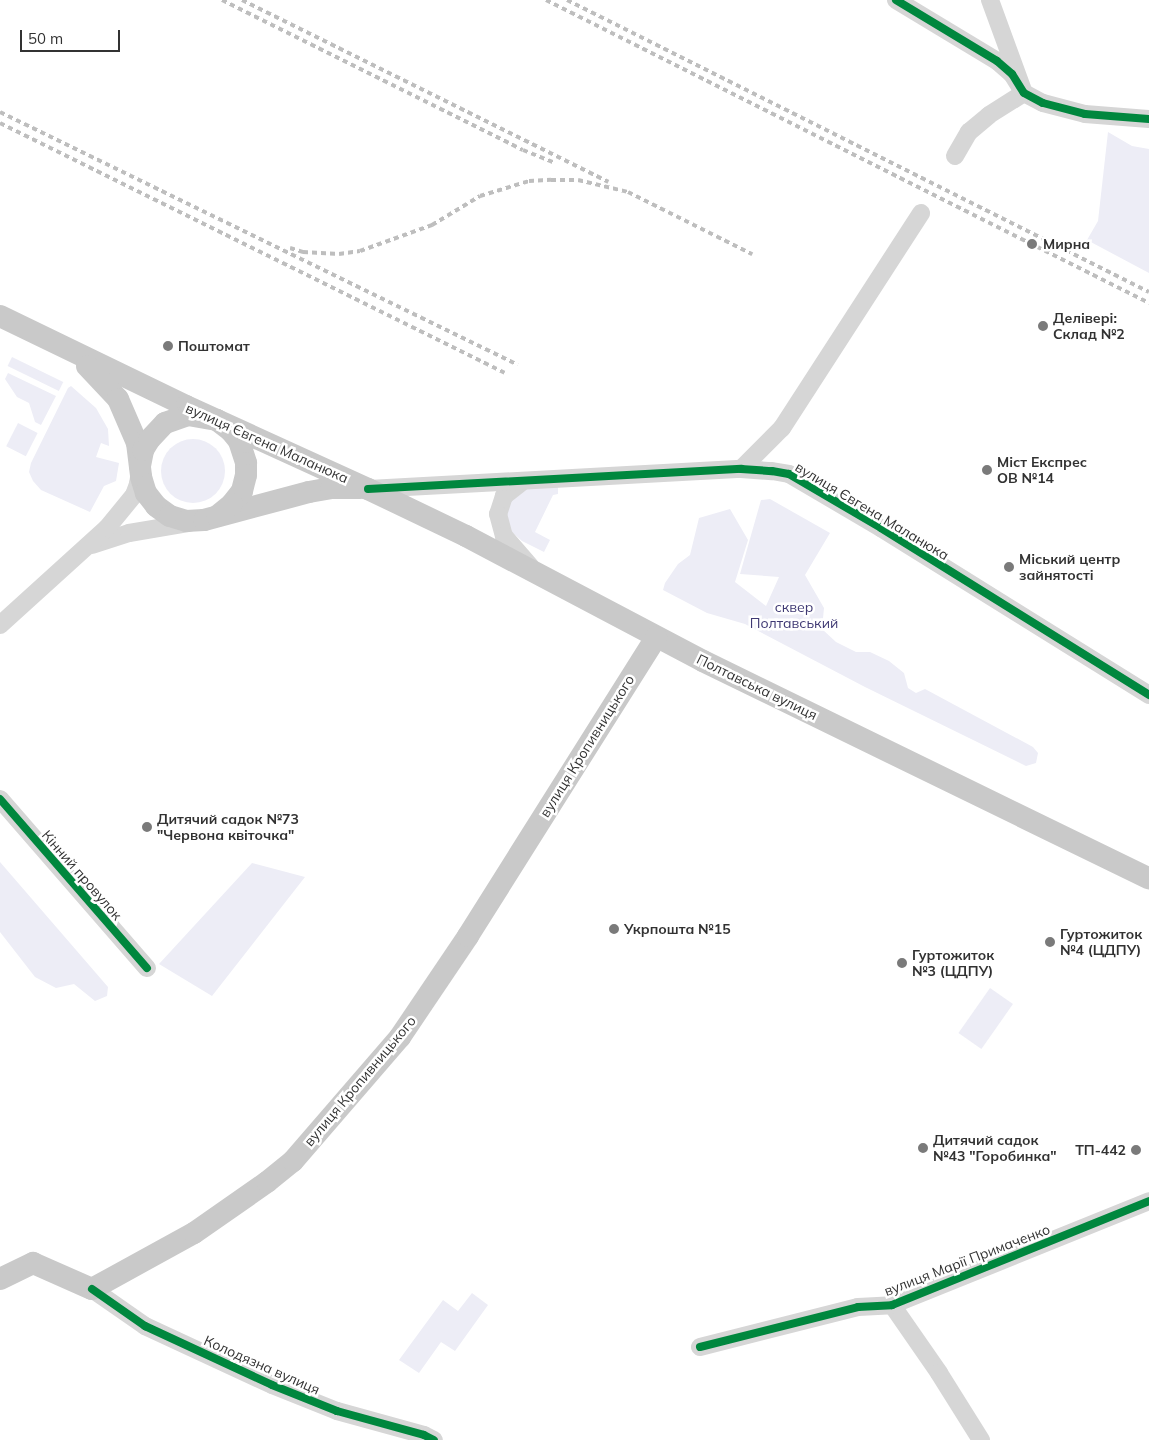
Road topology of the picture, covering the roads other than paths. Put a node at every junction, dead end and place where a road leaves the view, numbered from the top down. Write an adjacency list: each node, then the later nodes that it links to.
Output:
1 (896, 0): 3 (street)
2 (990, 0): 3 (street)
3 (1024, 93): 4 (street); 5 (street)
4 (1149, 119)
5 (955, 156)
6 (921, 213): 11 (street)
7 (0, 316): 8 (main road, вулиця Євгена Маланюка)
8 (72, 352): 9 (main road, вулиця Євгена Маланюка); 10 (main road)
9 (217, 420): 10 (main road); 13 (main road, вулиця Євгена Маланюка); 14 (main road)
10 (140, 469): 14 (main road); 15 (street)
11 (741, 469): 12 (street, вулиця Євгена Маланюка); 19 (street, вулиця Євгена Маланюка)
12 (522, 482): 13 (street, вулиця Євгена Маланюка); 16 (street)
13 (368, 488): 14 (main road); 16 (main road, Полтавська вулиця)
14 (204, 520): 15 (street)
15 (90, 546): 17 (street)
16 (536, 573): 18 (main road, Полтавська вулиця)
17 (0, 625)
18 (656, 637): 21 (main road, Полтавська вулиця); 25 (main road, вулиця Кропивницького)
19 (1149, 695)
20 (0, 800): 22 (street, Кінний провулок)
21 (1149, 879)
22 (147, 968)
23 (1149, 1200): 26 (street, вулиця Марії Примаченко)
24 (0, 1279): 25 (main road)
25 (92, 1289): 28 (street, Колодязна вулиця)
26 (892, 1305): 27 (street, вулиця Марії Примаченко); 29 (street)
27 (700, 1347)
28 (434, 1440)
29 (981, 1440)

